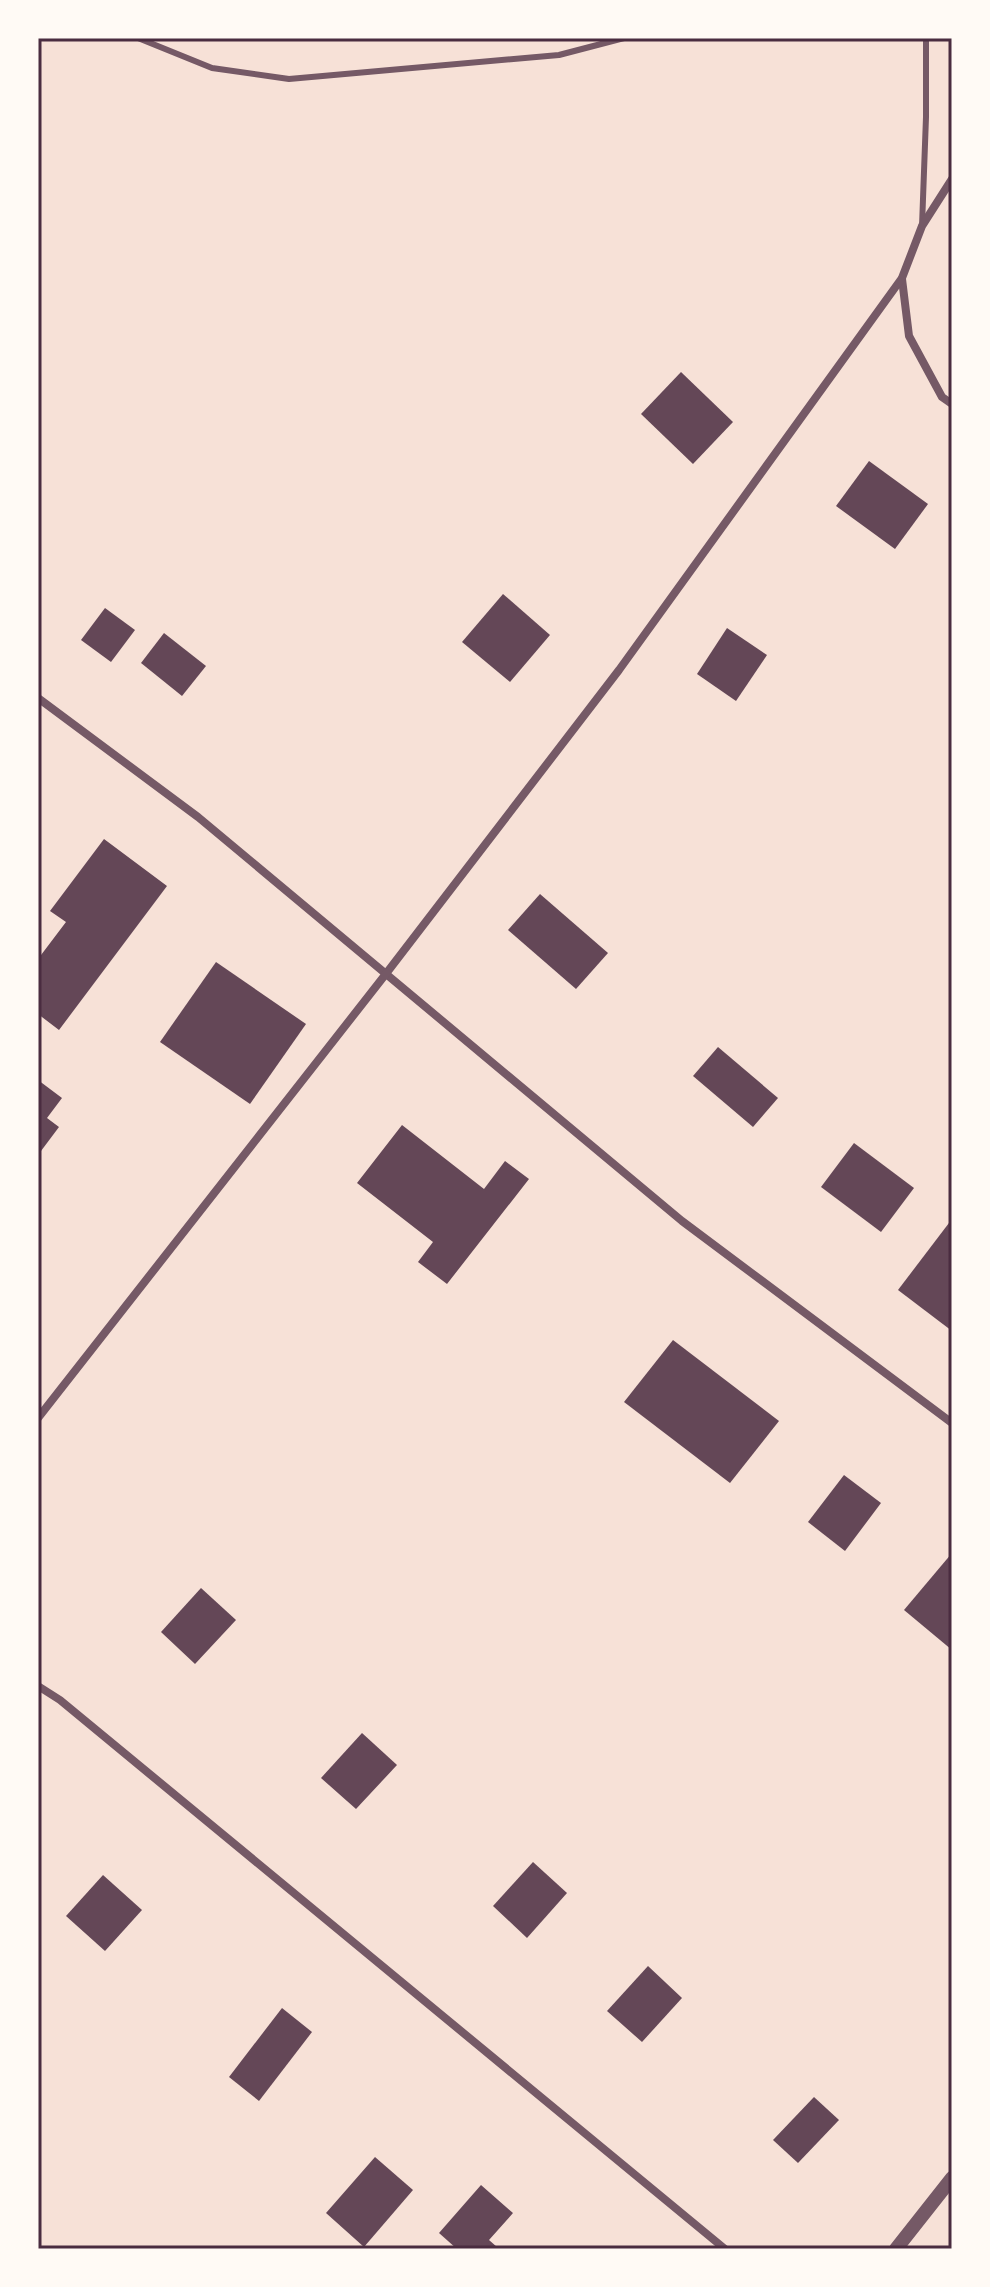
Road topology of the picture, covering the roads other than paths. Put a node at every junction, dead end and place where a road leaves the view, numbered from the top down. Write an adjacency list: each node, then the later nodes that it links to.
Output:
1 (138, 38): 2 (lane)
2 (624, 38)
3 (926, 38): 5 (lane)
4 (952, 179): 5 (street)
5 (922, 226): 6 (street)
6 (902, 278): 7 (street); 9 (street)
7 (952, 404)
8 (38, 698): 9 (street)
9 (385, 975): 10 (street); 11 (street)
10 (38, 1418)
11 (952, 1423)
12 (38, 1686): 14 (street)
13 (952, 2178): 15 (street)
14 (725, 2249)
15 (896, 2249)

